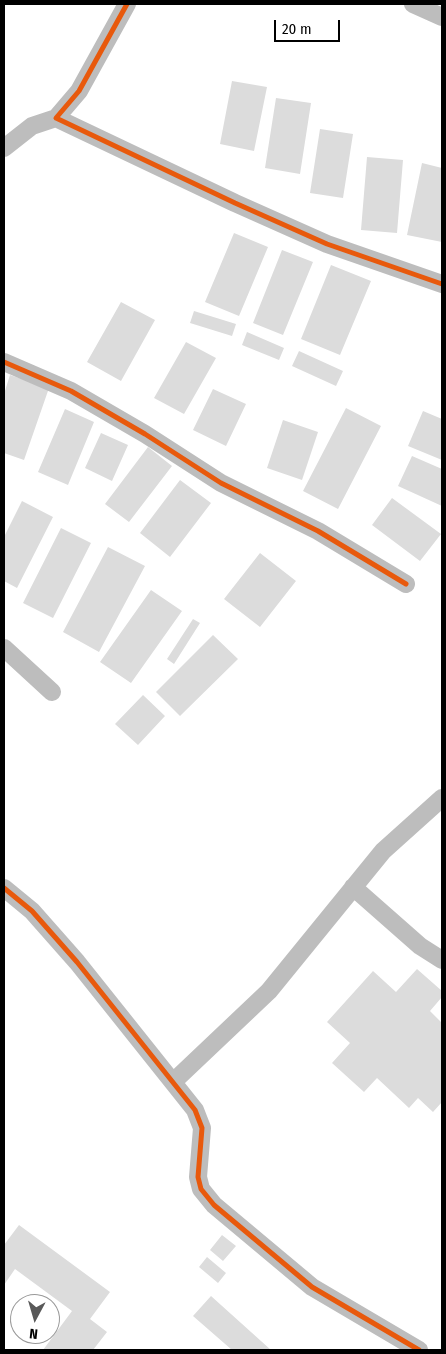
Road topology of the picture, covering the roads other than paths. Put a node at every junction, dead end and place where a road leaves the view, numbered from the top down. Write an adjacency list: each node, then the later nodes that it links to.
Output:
1 (127, 4): 4 (street)
2 (412, 4): 3 (street)
3 (442, 17)
4 (56, 118): 5 (street); 6 (street)
5 (4, 148)
6 (442, 284)
7 (4, 362): 8 (street)
8 (406, 584)
9 (4, 648): 10 (street)
10 (52, 692)
11 (442, 798): 13 (street)
12 (4, 888): 15 (street)
13 (353, 888): 14 (street); 15 (street)
14 (442, 960)
15 (173, 1082): 16 (street)
16 (419, 1350)

